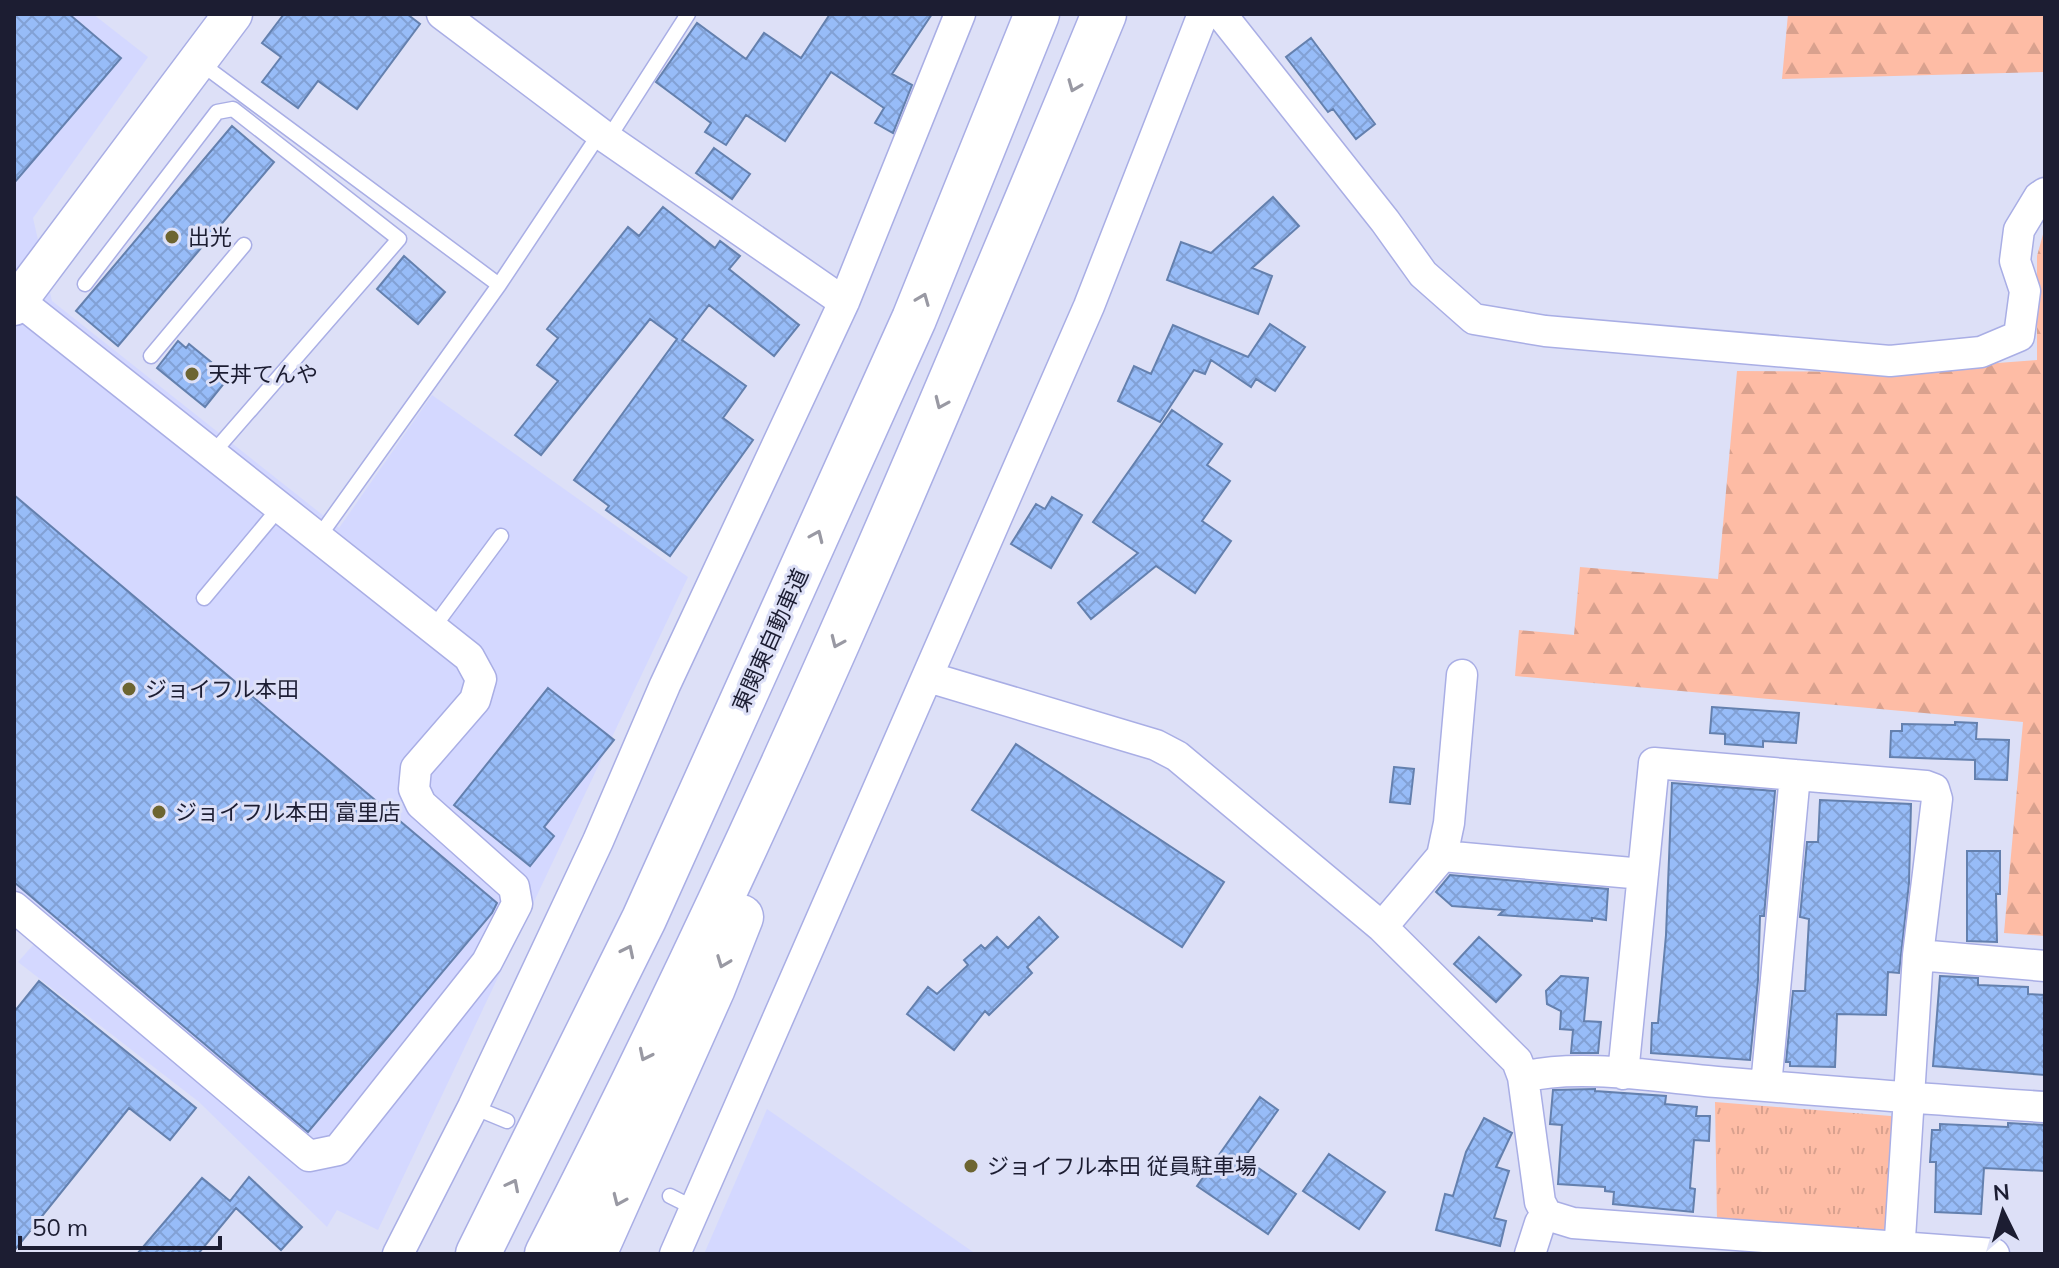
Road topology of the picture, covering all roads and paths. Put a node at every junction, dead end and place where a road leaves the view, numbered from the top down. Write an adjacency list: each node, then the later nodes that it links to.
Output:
1 (233, 14): 9 (street)
2 (688, 14): 10 (lane)
3 (960, 14): 16 (street)
4 (1037, 14): 44 (highway, 東関東自動車道, one-way to 4)
5 (1104, 14): 26 (highway, one-way to 26)
6 (1203, 14): 25 (street)
7 (1221, 14): 11 (street)
8 (453, 17): 10 (street)
9 (199, 62): 14 (lane); 15 (street)
10 (604, 136): 14 (lane); 16 (street)
11 (2045, 193)
12 (244, 245): 17 (lane)
13 (85, 284): 18 (lane)
14 (499, 285): 21 (lane)
15 (15, 301): 18 (street)
16 (844, 302): 38 (street)
17 (151, 356)
18 (212, 454): 19 (street)
19 (280, 507): 21 (street); 22 (lane)
20 (501, 536): 23 (lane)
21 (318, 538): 23 (street)
22 (204, 598)
23 (433, 628): 30 (street)
24 (1462, 675): 28 (street)
25 (928, 677): 31 (street); 47 (street)
26 (788, 754): 45 (highway, one-way to 45); 46 (highway, one-way to 46)
27 (1795, 775): 29 (street); 32 (street); 36 (street)
28 (1442, 856): 29 (street); 31 (street)
29 (1643, 874): 34 (street)
30 (14, 907)
31 (1382, 927): 35 (street)
32 (1918, 955): 33 (street); 37 (street)
33 (2045, 966)
34 (1623, 1074): 35 (street); 36 (street)
35 (1523, 1077): 41 (street)
36 (1766, 1086): 37 (street)
37 (1910, 1099): 39 (street); 42 (street)
38 (473, 1107): 40 (lane); 43 (street)
39 (2045, 1107)
40 (507, 1121)
41 (1547, 1215): 42 (street); 48 (street)
42 (1900, 1250): 49 (street)
43 (398, 1254)
44 (478, 1254)
45 (547, 1254)
46 (594, 1254)
47 (675, 1254)
48 (1530, 1254)
49 (1994, 1254)

